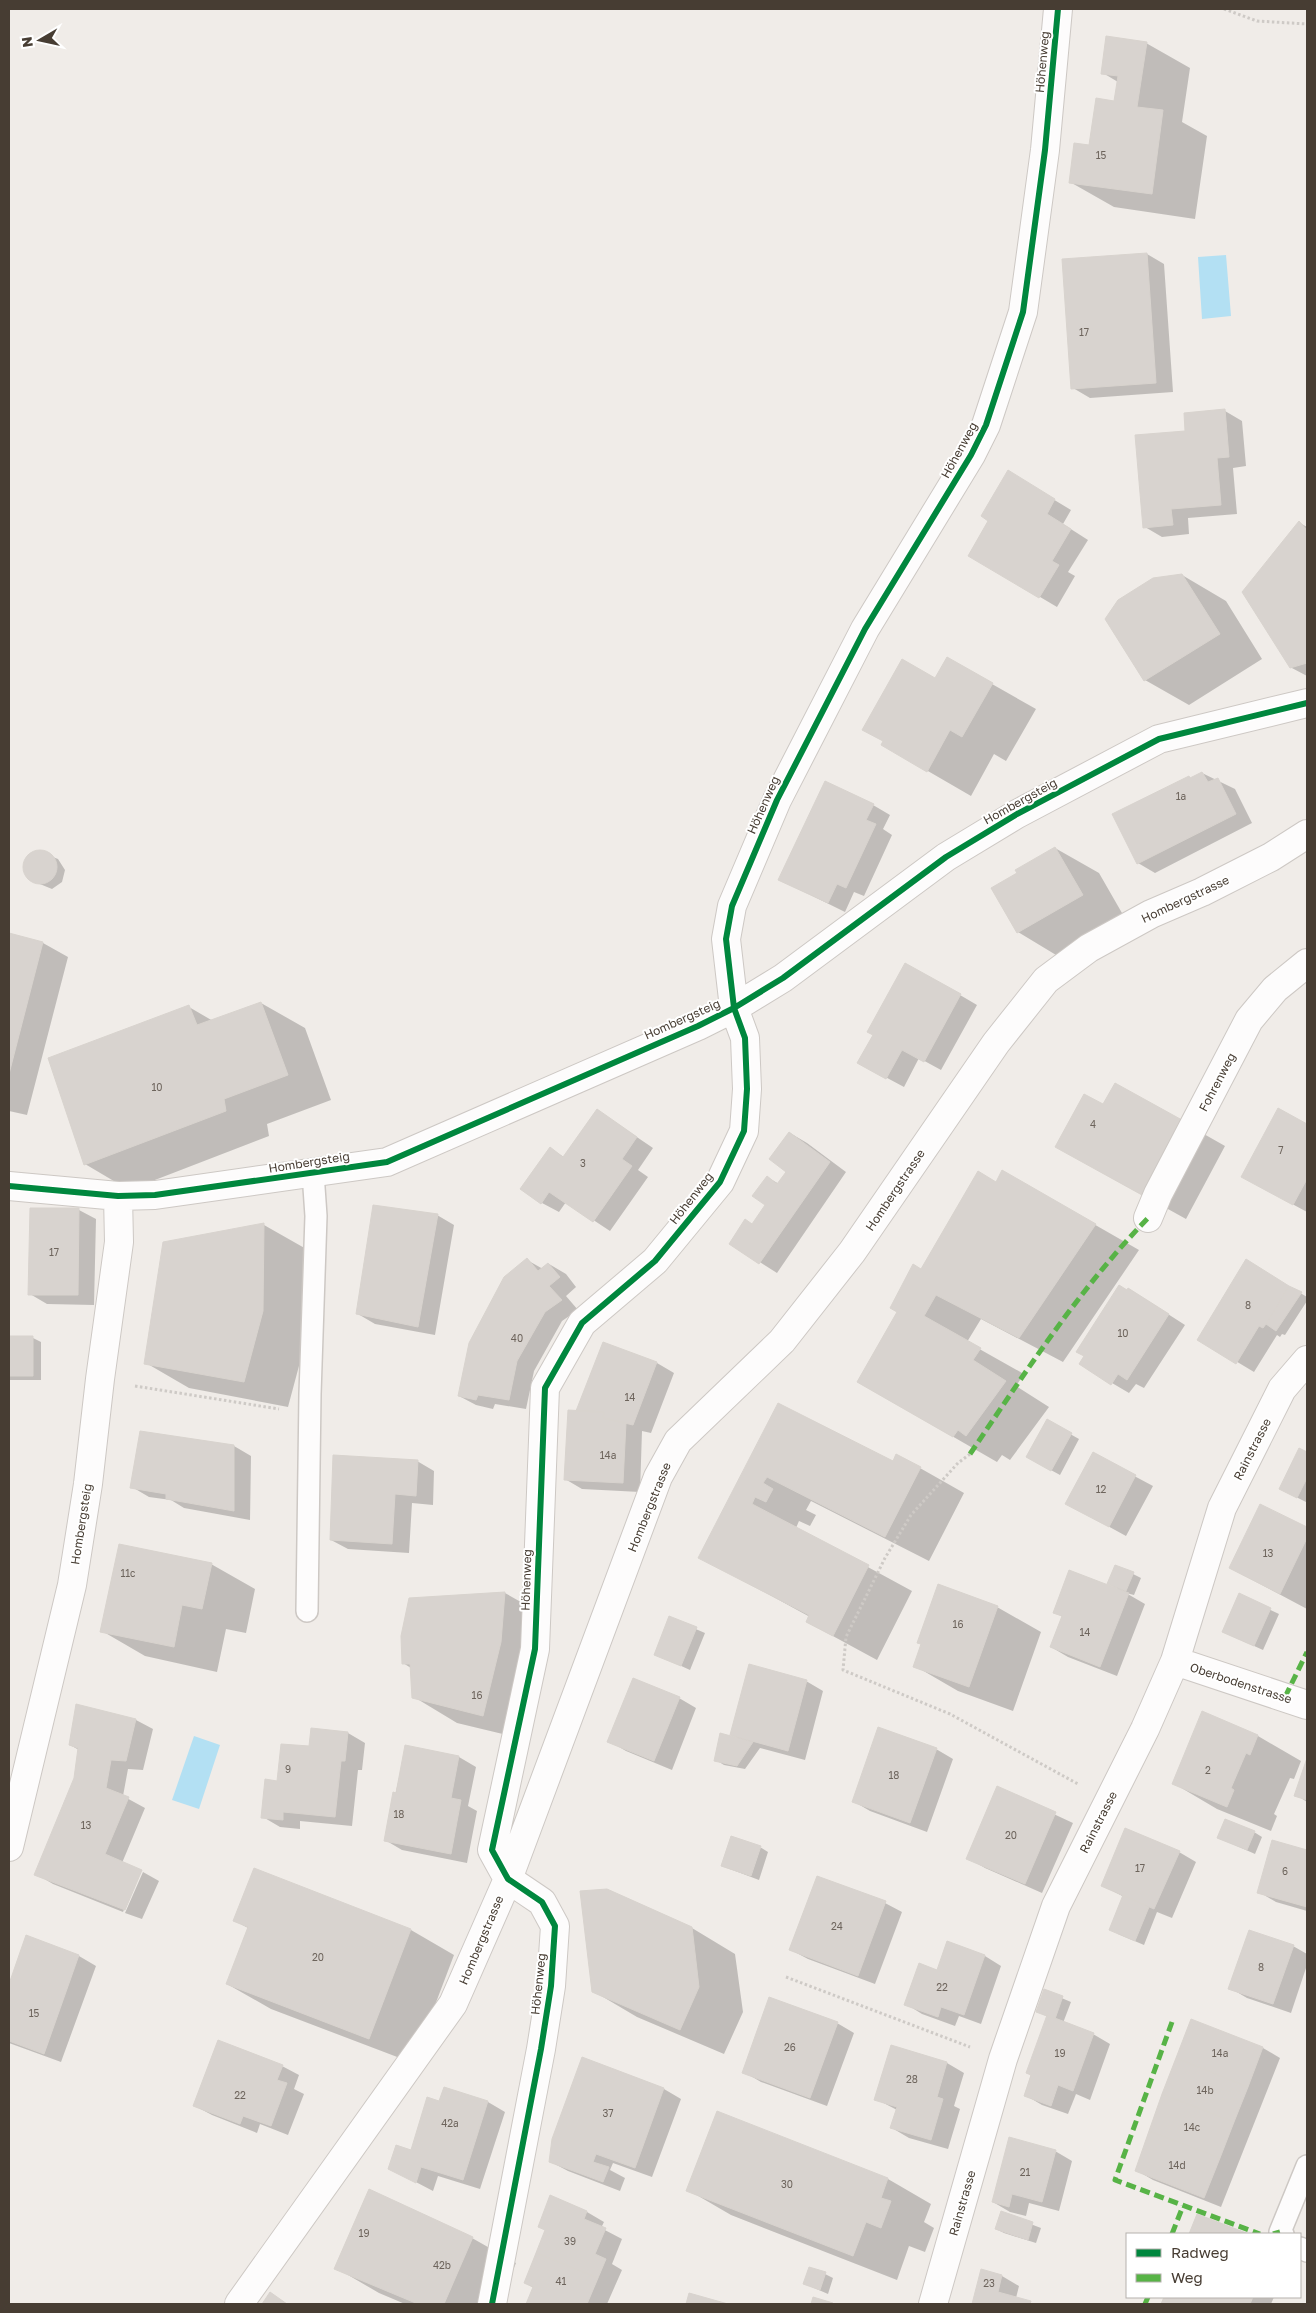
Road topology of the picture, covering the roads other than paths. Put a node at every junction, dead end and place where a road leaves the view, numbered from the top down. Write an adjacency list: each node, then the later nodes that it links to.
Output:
1 (1058, 9): 5 (street, Höhenweg)
2 (1307, 703): 5 (street, Hombergsteig)
3 (1307, 834): 15 (street, Hombergstrasse)
4 (1307, 963): 9 (street, Fohrenweg)
5 (734, 1008): 6 (street, Hombergsteig); 15 (street, Höhenweg)
6 (313, 1173): 8 (street, Hombergsteig); 11 (lane)
7 (9, 1186): 8 (street, Hombergsteig)
8 (118, 1196): 14 (street, Hombergsteig)
9 (1148, 1218)
10 (1307, 1360): 12 (street, Rainstrasse)
11 (307, 1611)
12 (1175, 1661): 13 (street, Oberbodenstrasse); 20 (street, Rainstrasse)
13 (1307, 1705)
14 (9, 1847)
15 (508, 1879): 18 (street, Hombergstrasse); 19 (street, Höhenweg)
16 (1307, 2166): 17 (lane)
17 (1282, 2233)
18 (239, 2304)
19 (492, 2304)
20 (933, 2304)

